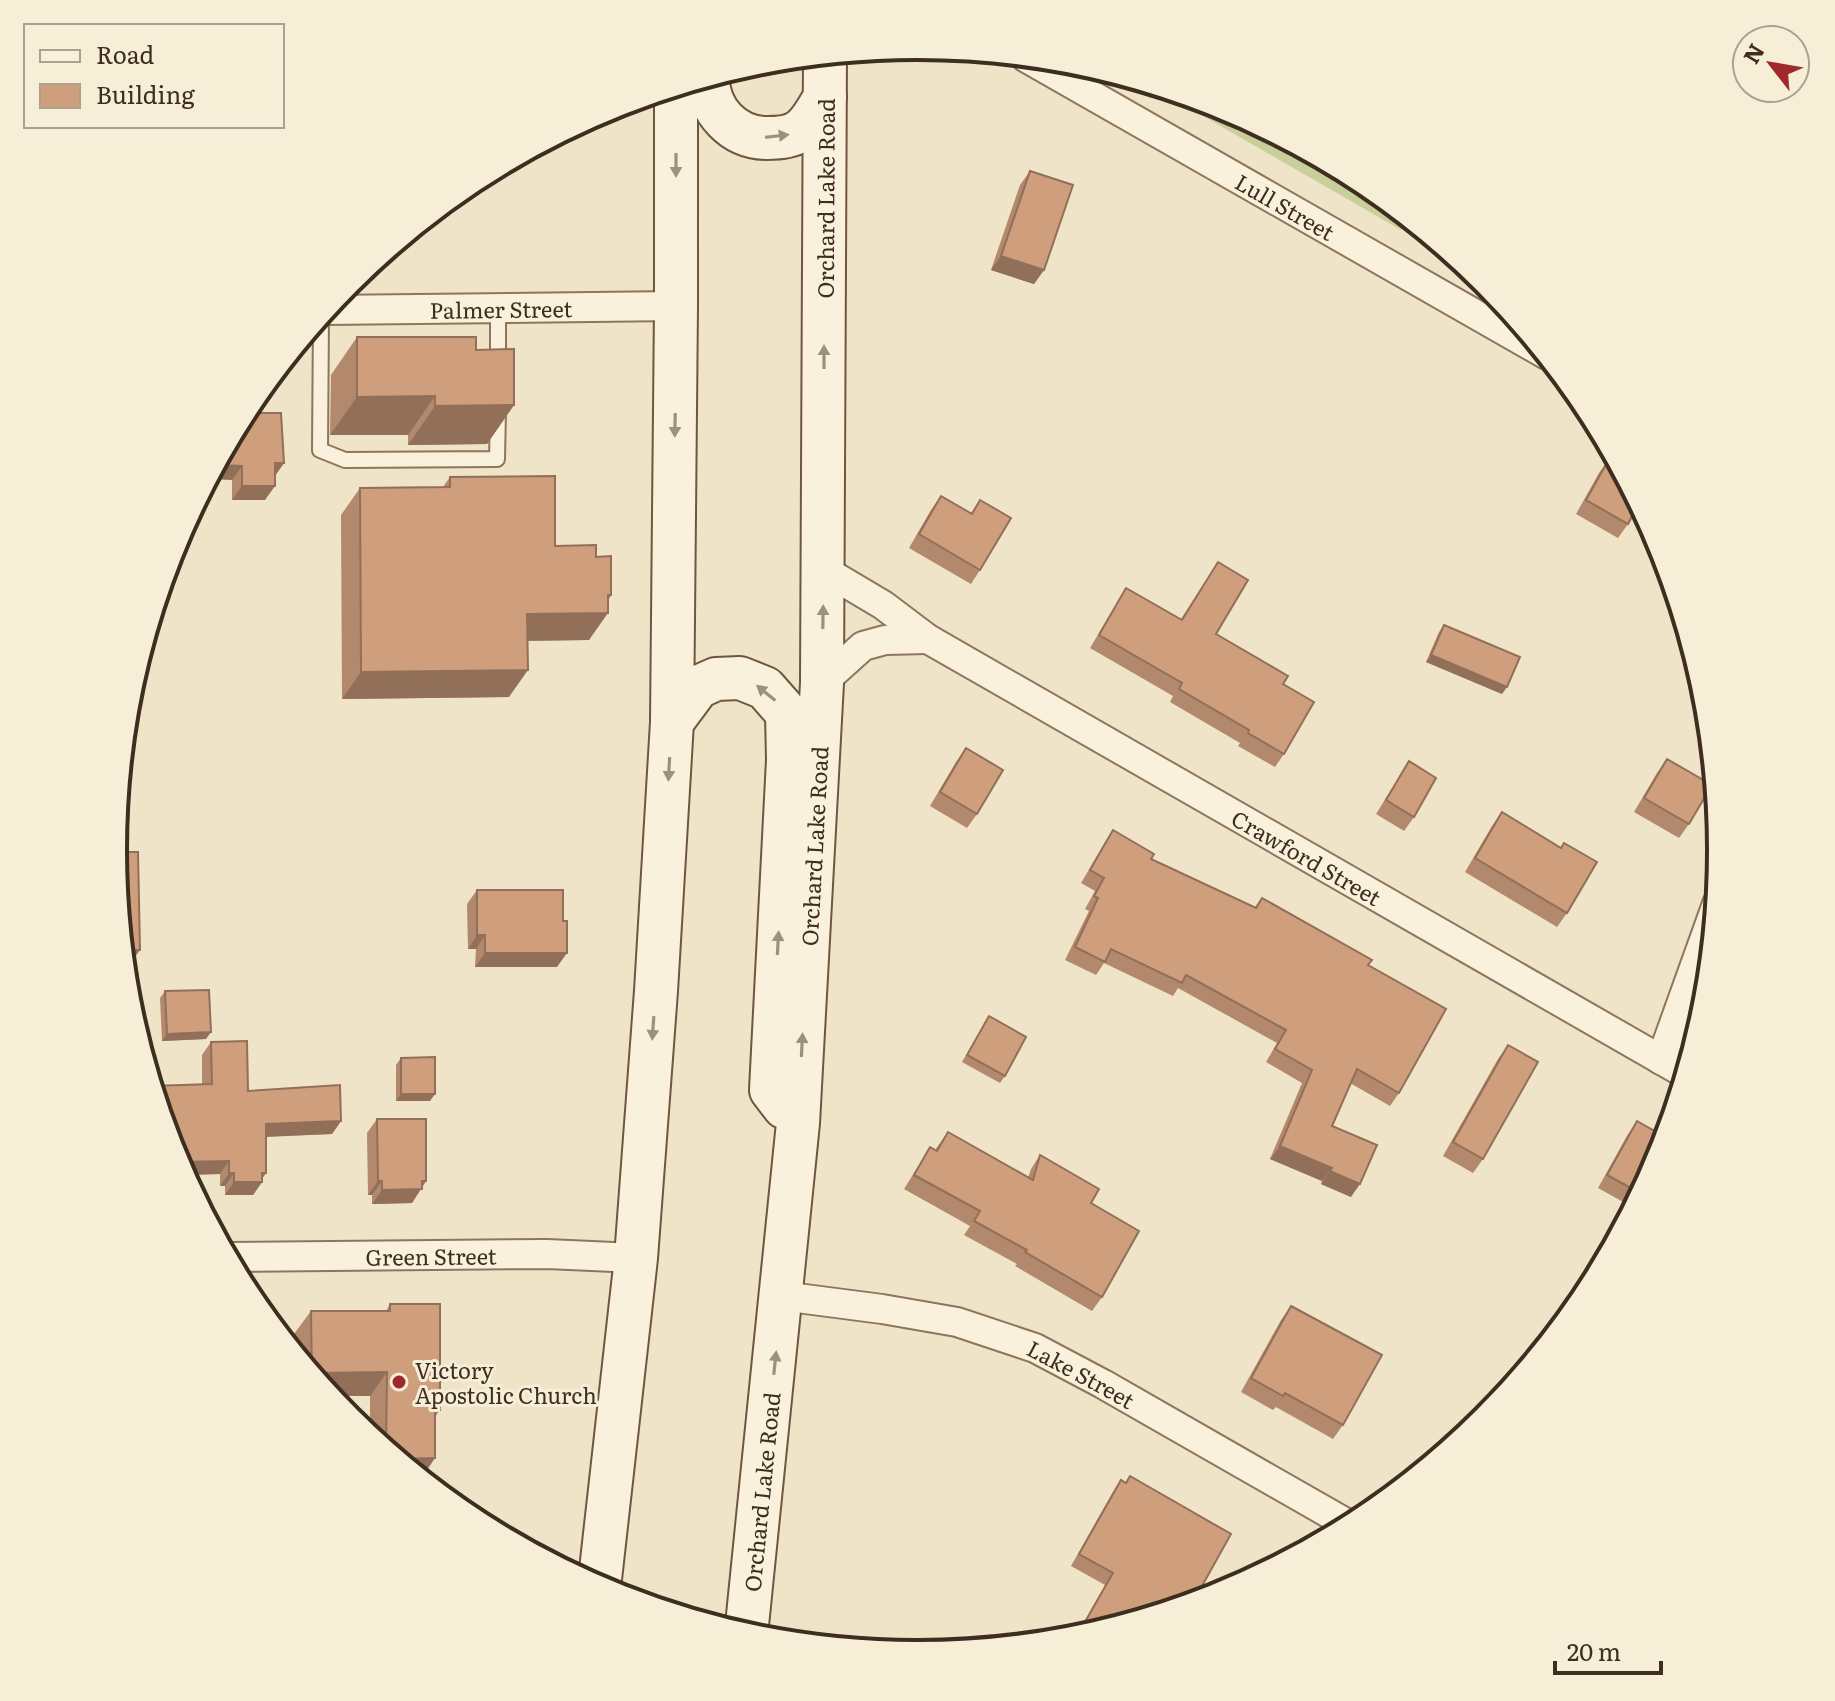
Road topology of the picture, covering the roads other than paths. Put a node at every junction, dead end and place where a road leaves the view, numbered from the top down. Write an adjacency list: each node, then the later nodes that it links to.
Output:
1 (825, 66): 4 (main road, Orchard Lake Road)
2 (1051, 72): 10 (street, Lull Street)
3 (708, 88): 4 (main road, one-way to 4)
4 (825, 97): 13 (main road, Orchard Lake Road, one-way to 4)
5 (676, 98): 6 (main road, one-way to 6)
6 (676, 306): 7 (street, Palmer Street); 16 (main road, one-way to 16)
7 (498, 308): 8 (street, Palmer Street); 11 (lane)
8 (342, 310)
9 (321, 332): 12 (lane)
10 (1521, 340)
11 (498, 381)
12 (498, 397)
13 (824, 570): 14 (street, Crawford Street); 15 (main road, Orchard Lake Road, one-way to 13)
14 (928, 639): 15 (street); 18 (street, Crawford Street)
15 (822, 683): 20 (main road, Orchard Lake Road, one-way to 15)
16 (672, 722): 20 (main road, one-way to 16); 22 (main road, one-way to 22)
17 (1702, 947): 18 (street)
18 (1661, 1060): 19 (street, Crawford Street)
19 (1677, 1069)
20 (798, 1123): 23 (main road, Orchard Lake Road)
21 (240, 1257): 22 (street, Green Street)
22 (636, 1258): 25 (main road)
23 (782, 1296): 24 (street, Lake Street); 26 (main road, Orchard Lake Road, one-way to 23)
24 (1339, 1519)
25 (601, 1574)
26 (747, 1622)

